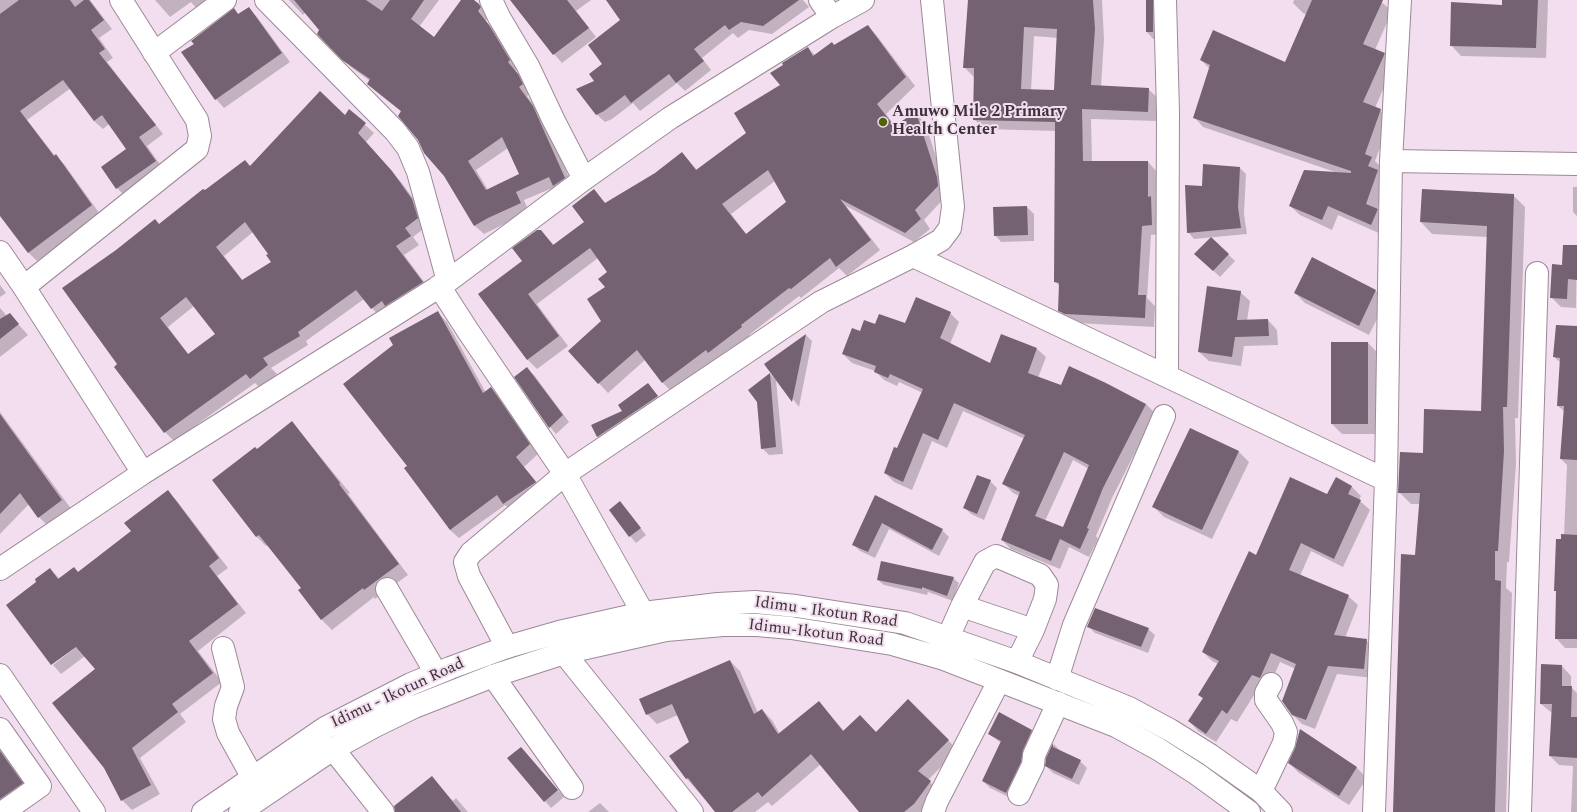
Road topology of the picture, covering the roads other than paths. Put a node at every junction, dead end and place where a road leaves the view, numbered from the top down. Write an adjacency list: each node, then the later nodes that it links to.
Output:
1 (121, 0): 10 (street)
2 (225, 0): 10 (street)
3 (266, 0): 17 (street)
4 (491, 0): 13 (street)
5 (863, 0): 9 (street)
6 (932, 0): 15 (street)
7 (1165, 0): 19 (street)
8 (1400, 0): 11 (street)
9 (826, 8): 13 (street)
10 (154, 53): 18 (street)
11 (1391, 161): 12 (street); 23 (street)
12 (1577, 164)
13 (584, 179): 17 (street)
14 (0, 252): 18 (street)
15 (913, 256): 19 (street); 22 (street)
16 (1537, 273): 58 (street)
17 (444, 283): 21 (street); 22 (street)
18 (24, 287): 21 (street)
19 (1167, 375): 23 (street)
20 (1164, 416): 37 (street)
21 (143, 473): 24 (street)
22 (565, 474): 27 (street); 30 (street)
23 (1386, 480): 57 (street)
24 (0, 569)
25 (387, 589): 34 (street)
26 (962, 606): 28 (street); 28 (street); 29 (street)
27 (643, 613): 29 (street, Idimu - Ikotun Road); 30 (street, Idimu - Ikotun Road)
28 (1033, 630): 33 (street)
29 (948, 638): 33 (street, Idimu - Ikotun Road)
30 (507, 646): 34 (street, Idimu - Ikotun Road)
31 (223, 648): 44 (street)
32 (564, 653): 36 (street, Idimu-Ikotun Road); 38 (street, Idimu-Ikotun Road); 54 (street)
33 (1026, 666): 37 (street, Idimu - Ikotun Road); 40 (street)
34 (436, 674): 44 (street, Idimu - Ikotun Road)
35 (0, 675): 50 (street)
36 (493, 676): 43 (street, Idimu-Ikotun Road); 45 (street)
37 (1057, 679): 46 (street, Idimu - Ikotun Road)
38 (999, 681): 40 (street, Idimu-Ikotun Road); 55 (street)
39 (1271, 684): 46 (street)
40 (1028, 691): 41 (street, Idimu-Ikotun Road)
41 (1058, 703): 47 (street); 48 (street, Idimu-Ikotun Road)
42 (0, 730): 49 (street)
43 (333, 750): 52 (street, Idimu-Ikotun Road); 53 (street)
44 (253, 778): 51 (street, Idimu - Ikotun Road)
45 (572, 788)
46 (1261, 791): 56 (street, Idimu - Ikotun Road)
47 (1019, 794)
48 (1239, 809)
49 (3, 812)
50 (94, 812)
51 (203, 812)
52 (240, 812)
53 (383, 812)
54 (692, 812)
55 (933, 812)
56 (1281, 812)
57 (1374, 812)
58 (1520, 812)

